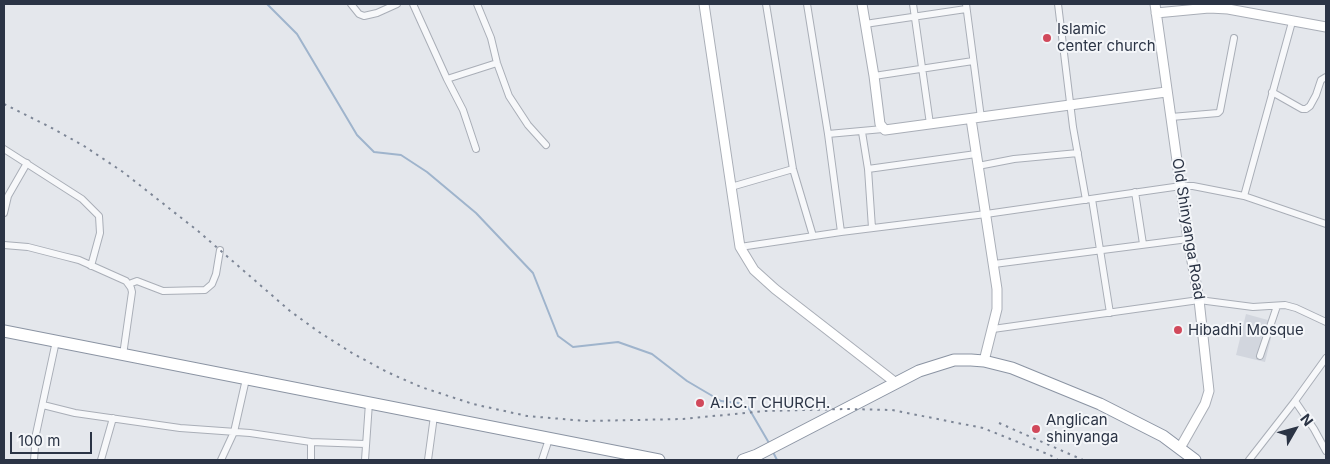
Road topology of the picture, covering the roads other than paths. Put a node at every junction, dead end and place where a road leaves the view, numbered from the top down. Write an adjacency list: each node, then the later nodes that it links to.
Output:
1 (351, 4): 2 (street)
2 (397, 4)
3 (414, 4): 23 (street)
4 (478, 4): 19 (street)
5 (704, 4): 44 (street)
6 (766, 4): 41 (street)
7 (807, 4): 33 (street)
8 (862, 4): 15 (street)
9 (913, 4): 13 (street)
10 (1058, 4): 26 (street)
11 (966, 6): 13 (street); 18 (street)
12 (1155, 8): 14 (street); 24 (street, Old Shinyanga Road)
13 (915, 16): 15 (street); 20 (street)
14 (1292, 22): 16 (street); 25 (street)
15 (865, 24): 21 (street)
16 (1326, 27)
17 (1234, 38): 27 (street)
18 (973, 61): 20 (street); 28 (street)
19 (497, 63): 23 (street); 34 (street)
20 (923, 68): 21 (street); 30 (street)
21 (874, 76): 31 (street)
22 (1326, 77): 25 (street)
23 (447, 79): 36 (street)
24 (1166, 92): 26 (street); 27 (street, Old Shinyanga Road)
25 (1272, 92): 46 (street)
26 (1070, 104): 28 (street); 37 (street)
27 (1171, 116): 43 (street, Old Shinyanga Road)
28 (981, 118): 29 (street)
29 (971, 119): 30 (street); 38 (street)
30 (930, 124): 31 (street)
31 (883, 129): 32 (street)
32 (862, 132): 33 (street); 42 (street)
33 (828, 134): 52 (street)
34 (546, 145)
35 (4, 149): 39 (street)
36 (476, 149)
37 (1078, 153): 40 (street); 47 (street)
38 (976, 154): 40 (street); 42 (street)
39 (27, 163): 48 (street); 61 (street)
40 (978, 166): 49 (street)
41 (793, 169): 44 (street); 53 (street)
42 (868, 169): 51 (street)
43 (1181, 186): 45 (street); 46 (street); 54 (street, Old Shinyanga Road)
44 (731, 187): 57 (street)
45 (1135, 192): 47 (street); 55 (street)
46 (1244, 196): 50 (street)
47 (1089, 200): 49 (street); 59 (street)
48 (4, 213)
49 (986, 214): 51 (street); 60 (street)
50 (1326, 224)
51 (872, 228): 52 (street)
52 (841, 232): 53 (street)
53 (813, 236): 57 (street)
54 (1188, 239): 55 (street); 63 (street, Old Shinyanga Road)
55 (1142, 244): 59 (street)
56 (4, 245): 61 (street)
57 (740, 247): 75 (street)
58 (220, 250): 62 (street)
59 (1101, 250): 60 (street); 65 (street)
60 (994, 264): 67 (street)
61 (91, 266): 62 (street)
62 (129, 284): 70 (street)
63 (1199, 300): 64 (street); 65 (street); 85 (street, Old Shinyanga Road)
64 (1277, 306): 66 (street); 71 (street)
65 (1110, 313): 67 (street)
66 (1326, 322)
67 (993, 329): 73 (street)
68 (4, 331): 69 (highway)
69 (56, 342): 70 (highway); 78 (street)
70 (124, 355): 74 (highway)
71 (1260, 356)
72 (1326, 358): 76 (street)
73 (984, 361): 75 (highway); 85 (highway)
74 (246, 379): 77 (highway); 81 (street)
75 (896, 382): 95 (highway)
76 (1295, 401): 86 (street); 97 (street)
77 (369, 403): 79 (highway); 84 (street)
78 (43, 406): 80 (street); 87 (street)
79 (434, 416): 82 (highway); 92 (street)
80 (113, 418): 81 (street); 88 (street)
81 (234, 432): 83 (street); 89 (street)
82 (549, 439): 93 (street); 94 (highway)
83 (311, 442): 84 (street); 90 (street)
84 (365, 444): 91 (street)
85 (1180, 448): 96 (highway)
86 (1326, 451)
87 (34, 460)
88 (101, 460)
89 (221, 460)
90 (311, 460)
91 (365, 460)
92 (428, 460)
93 (542, 460)
94 (659, 460)
95 (743, 460)
96 (1195, 460)
97 (1249, 460)

